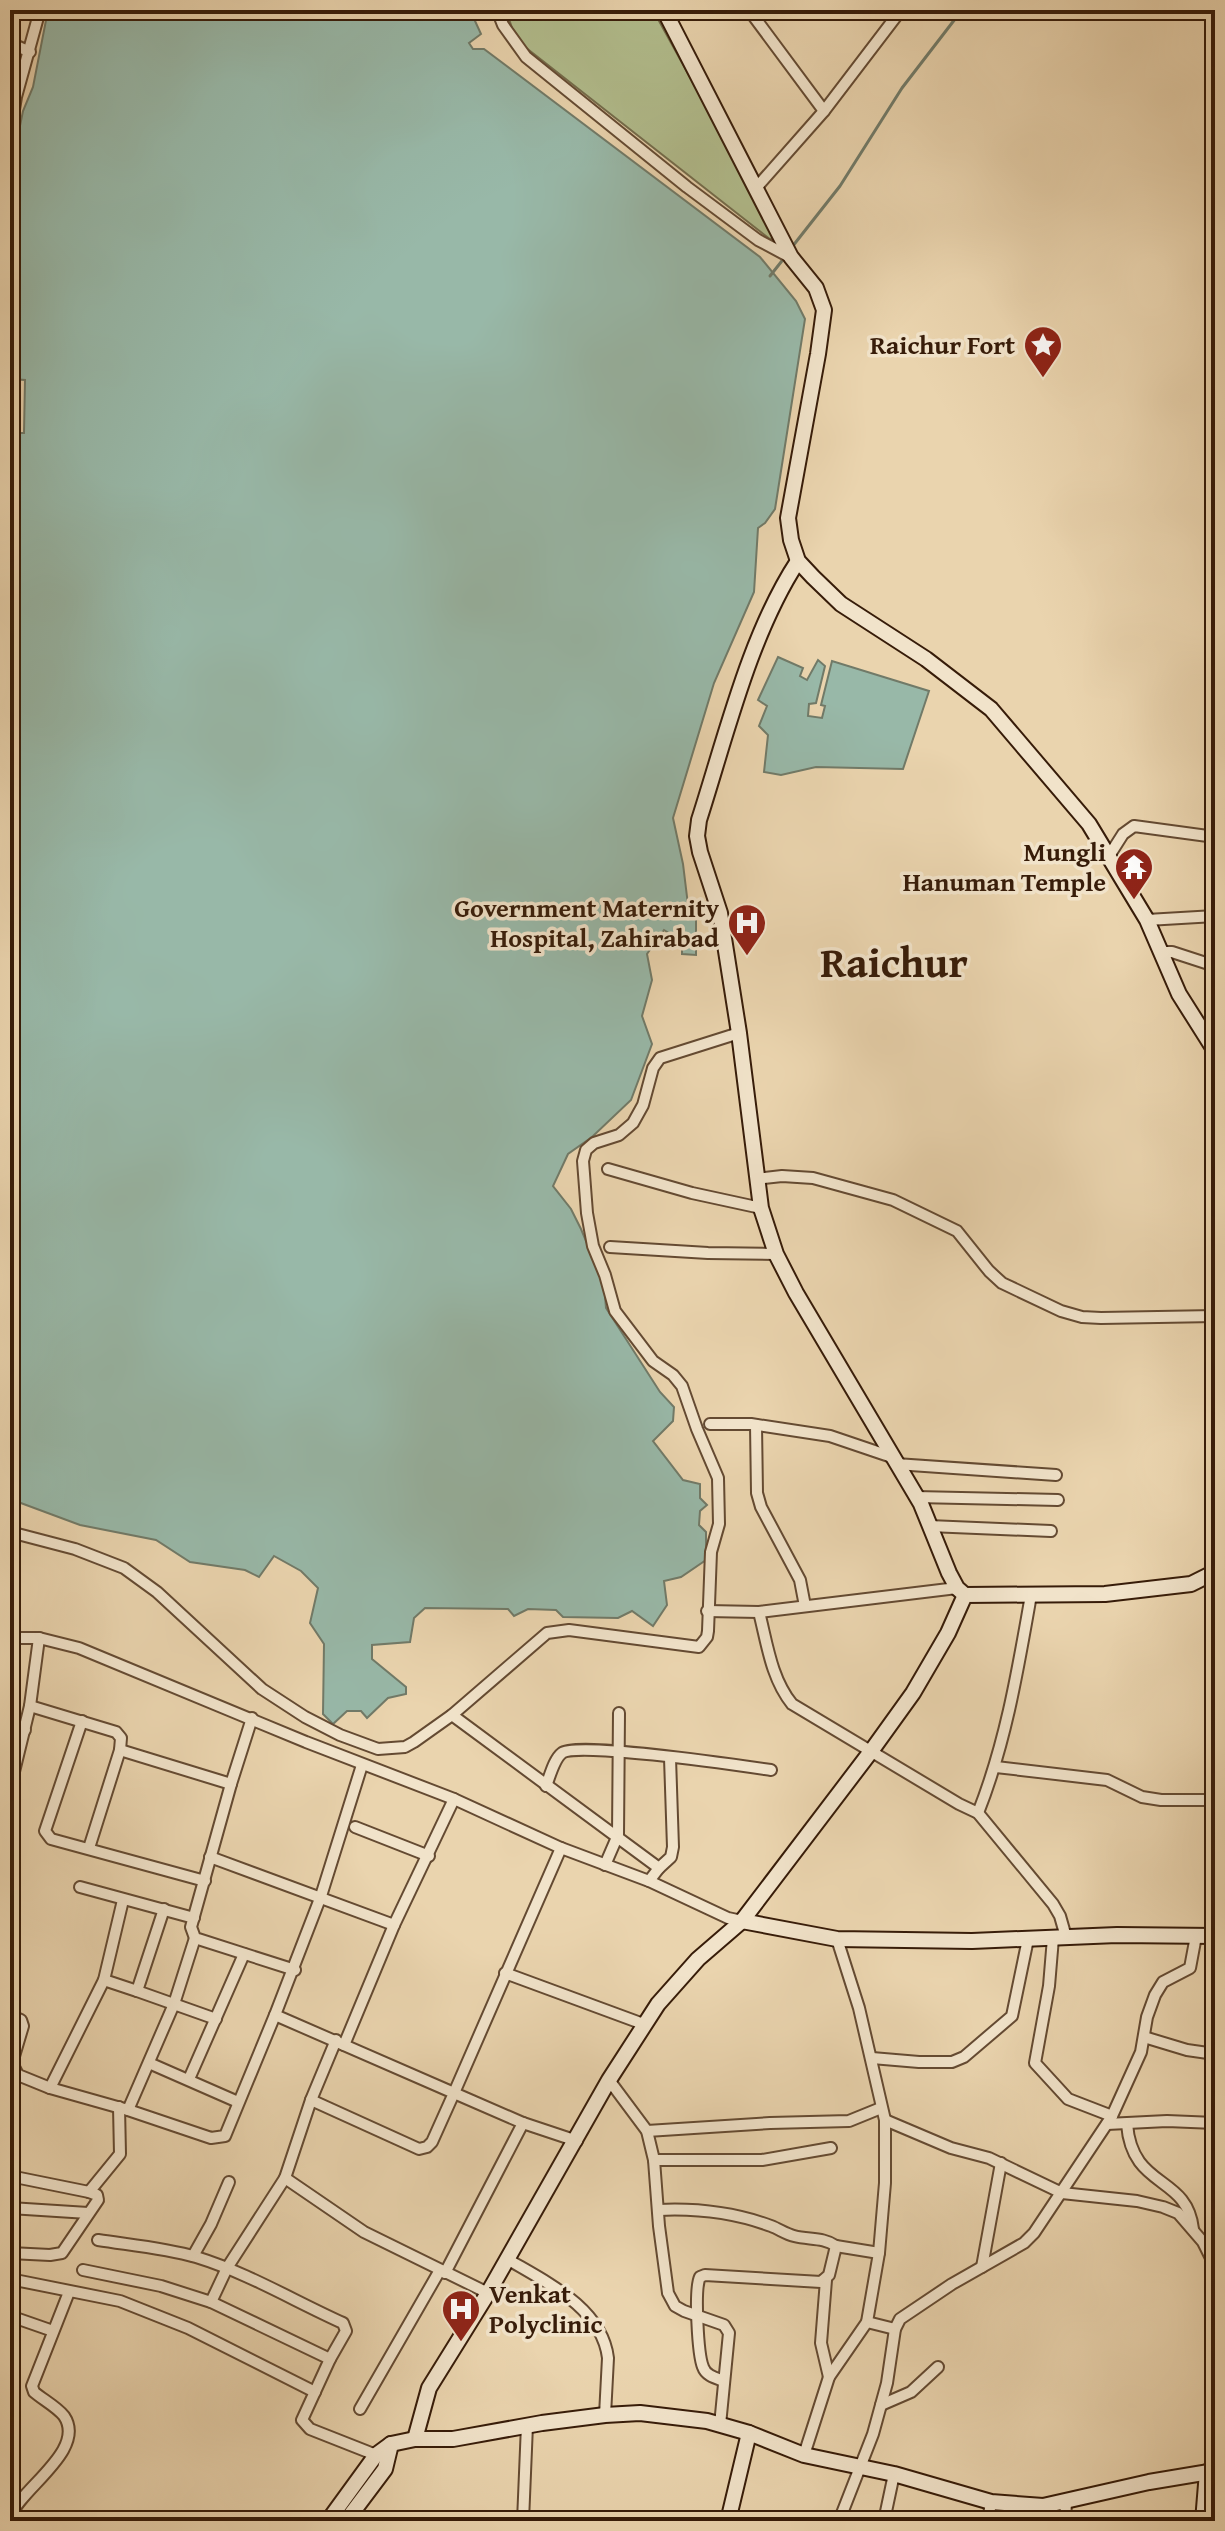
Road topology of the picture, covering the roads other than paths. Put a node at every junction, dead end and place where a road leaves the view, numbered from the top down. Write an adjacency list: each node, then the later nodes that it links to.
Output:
1 (40, 10): 7 (street)
2 (497, 10): 11 (street)
3 (664, 10): 10 (street)
4 (749, 10): 8 (street)
5 (901, 10): 8 (street)
6 (10, 43): 7 (street)
7 (30, 52): 9 (street)
8 (824, 111): 10 (street)
9 (10, 135)
10 (756, 188): 11 (street)
11 (794, 260): 12 (street)
12 (798, 561): 14 (street); 19 (street)
13 (1215, 837): 14 (street)
14 (1109, 856): 16 (street)
15 (1215, 916): 16 (street)
16 (1147, 920): 17 (street)
17 (1161, 952): 18 (street); 20 (street)
18 (1215, 966)
19 (739, 1033): 22 (street); 40 (street)
20 (1215, 1051)
21 (608, 1169): 23 (street)
22 (756, 1179): 23 (street); 26 (street)
23 (761, 1208): 25 (street)
24 (610, 1247): 25 (street)
25 (776, 1254): 29 (street)
26 (1215, 1316)
27 (710, 1424): 28 (street)
28 (756, 1425): 29 (street); 39 (street)
29 (894, 1460): 30 (street); 31 (street)
30 (1056, 1475)
31 (916, 1497): 32 (street); 33 (street)
32 (1058, 1500)
33 (929, 1526): 34 (street); 37 (street)
34 (1051, 1531)
35 (10, 1532): 46 (street)
36 (1215, 1572): 38 (street)
37 (961, 1591): 38 (street); 39 (street); 52 (street)
38 (1031, 1595): 56 (street)
39 (805, 1606): 41 (street)
40 (707, 1611): 41 (street); 46 (street)
41 (759, 1612): 52 (street)
42 (10, 1638): 43 (street)
43 (39, 1638): 44 (street); 47 (street)
44 (30, 1706): 48 (street); 50 (street)
45 (619, 1713): 53 (street)
46 (452, 1715): 60 (street)
47 (252, 1718): 55 (street); 59 (street)
48 (82, 1721): 51 (street); 66 (street)
49 (10, 1725): 50 (street)
50 (25, 1730): 58 (street)
51 (120, 1750): 59 (street); 66 (street)
52 (872, 1750): 63 (street); 79 (street)
53 (619, 1752): 54 (street); 60 (street); 65 (street)
54 (670, 1758): 57 (street); 71 (street)
55 (362, 1765): 61 (street); 75 (street)
56 (996, 1767): 62 (street); 63 (street)
57 (771, 1770)
58 (11, 1782)
59 (231, 1784): 69 (street)
60 (546, 1786): 65 (street)
61 (454, 1799): 67 (street); 68 (street)
62 (1215, 1800)
63 (978, 1813): 84 (street)
64 (355, 1827): 68 (street)
65 (618, 1835): 70 (street); 71 (street)
66 (89, 1848): 72 (street)
67 (561, 1848): 70 (street); 89 (street)
68 (429, 1856): 80 (street)
69 (210, 1857): 72 (street); 75 (street)
70 (605, 1865): 73 (street)
71 (659, 1868): 73 (street)
72 (205, 1881): 78 (street)
73 (649, 1881): 79 (street)
74 (80, 1887): 76 (street)
75 (321, 1896): 80 (street); 88 (street)
76 (123, 1900): 77 (street); 90 (street)
77 (164, 1909): 78 (street); 91 (street)
78 (194, 1918): 83 (street)
79 (742, 1921): 85 (street); 96 (street)
80 (394, 1925): 98 (street)
81 (1196, 1936): 82 (street); 84 (street); 97 (street)
82 (1215, 1936)
83 (195, 1938): 87 (street); 92 (street)
84 (1059, 1938): 86 (street); 111 (street)
85 (837, 1939): 86 (street); 100 (street)
86 (1028, 1939): 100 (street)
87 (244, 1954): 88 (street); 95 (street)
88 (295, 1970): 94 (street)
89 (505, 1973): 96 (street); 105 (street)
90 (104, 1980): 91 (street); 104 (street)
91 (137, 1991): 92 (street)
92 (174, 2004): 95 (street); 101 (street)
93 (10, 2015): 104 (street)
94 (275, 2015): 98 (street); 107 (street)
95 (216, 2019): 102 (street)
96 (646, 2025): 103 (street)
97 (1144, 2037): 99 (street); 111 (street)
98 (340, 2042): 105 (street); 106 (street)
99 (1215, 2054)
100 (872, 2058): 109 (street)
101 (149, 2063): 102 (street); 108 (street)
102 (189, 2079): 107 (street)
103 (609, 2080): 115 (street); 116 (street)
104 (50, 2088): 108 (street)
105 (454, 2093): 106 (street); 112 (street)
106 (311, 2100): 121 (street)
107 (238, 2102): 108 (street)
108 (124, 2108): 123 (street)
109 (881, 2108): 110 (street); 115 (street)
110 (885, 2120): 119 (street); 132 (street)
111 (1110, 2120): 114 (street); 124 (street)
112 (523, 2123): 116 (street); 138 (street)
113 (1215, 2123): 114 (street)
114 (1127, 2124): 128 (street)
115 (647, 2131): 118 (street)
116 (577, 2141): 134 (street)
117 (831, 2148): 118 (street)
118 (654, 2160): 126 (street)
119 (1001, 2163): 124 (street); 135 (street)
120 (10, 2176): 123 (street)
121 (285, 2178): 136 (street); 138 (street)
122 (229, 2182): 133 (street)
123 (89, 2192): 127 (street)
124 (1062, 2193): 128 (street); 135 (street)
125 (10, 2208): 127 (street)
126 (658, 2210): 130 (street); 146 (street)
127 (88, 2213): 131 (street)
128 (1193, 2229): 139 (street)
129 (98, 2240): 133 (street)
130 (836, 2246): 132 (street); 141 (street)
131 (10, 2253)
132 (879, 2253): 148 (street)
133 (193, 2256): 136 (street)
134 (507, 2259): 144 (street); 158 (street)
135 (982, 2267): 149 (street)
136 (227, 2268): 145 (street); 151 (street)
137 (83, 2270): 145 (street)
138 (443, 2272): 144 (street); 157 (street)
139 (1215, 2272): 142 (street)
140 (10, 2279): 143 (street)
141 (826, 2280): 146 (street); 153 (street)
142 (1215, 2285)
143 (69, 2292): 150 (street); 155 (street)
144 (488, 2293): 162 (street)
145 (211, 2302): 151 (street)
146 (697, 2315): 154 (street); 154 (street)
147 (10, 2316): 150 (street)
148 (867, 2322): 149 (street); 153 (street)
149 (895, 2329): 156 (street)
150 (53, 2331): 171 (street)
151 (330, 2359): 155 (street)
152 (938, 2367): 156 (street)
153 (829, 2377): 165 (street)
154 (724, 2381): 160 (street)
155 (315, 2392): 164 (street)
156 (881, 2405): 166 (street)
157 (360, 2409)
158 (605, 2415): 159 (street); 160 (street)
159 (527, 2425): 162 (street); 174 (street)
160 (720, 2425): 161 (street)
161 (749, 2433): 165 (street); 175 (street)
162 (415, 2439): 163 (street)
163 (391, 2444): 164 (street); 173 (street)
164 (376, 2455): 172 (street)
165 (804, 2455): 166 (street)
166 (861, 2469): 168 (street); 176 (street)
167 (1211, 2472): 170 (street); 180 (street)
168 (894, 2474): 169 (street); 177 (street)
169 (991, 2502): 170 (street); 178 (street)
170 (1066, 2502): 179 (street)
171 (10, 2517)
172 (328, 2521)
173 (346, 2521)
174 (523, 2521)
175 (728, 2521)
176 (839, 2521)
177 (884, 2521)
178 (988, 2521)
179 (1065, 2521)
180 (1203, 2521)

